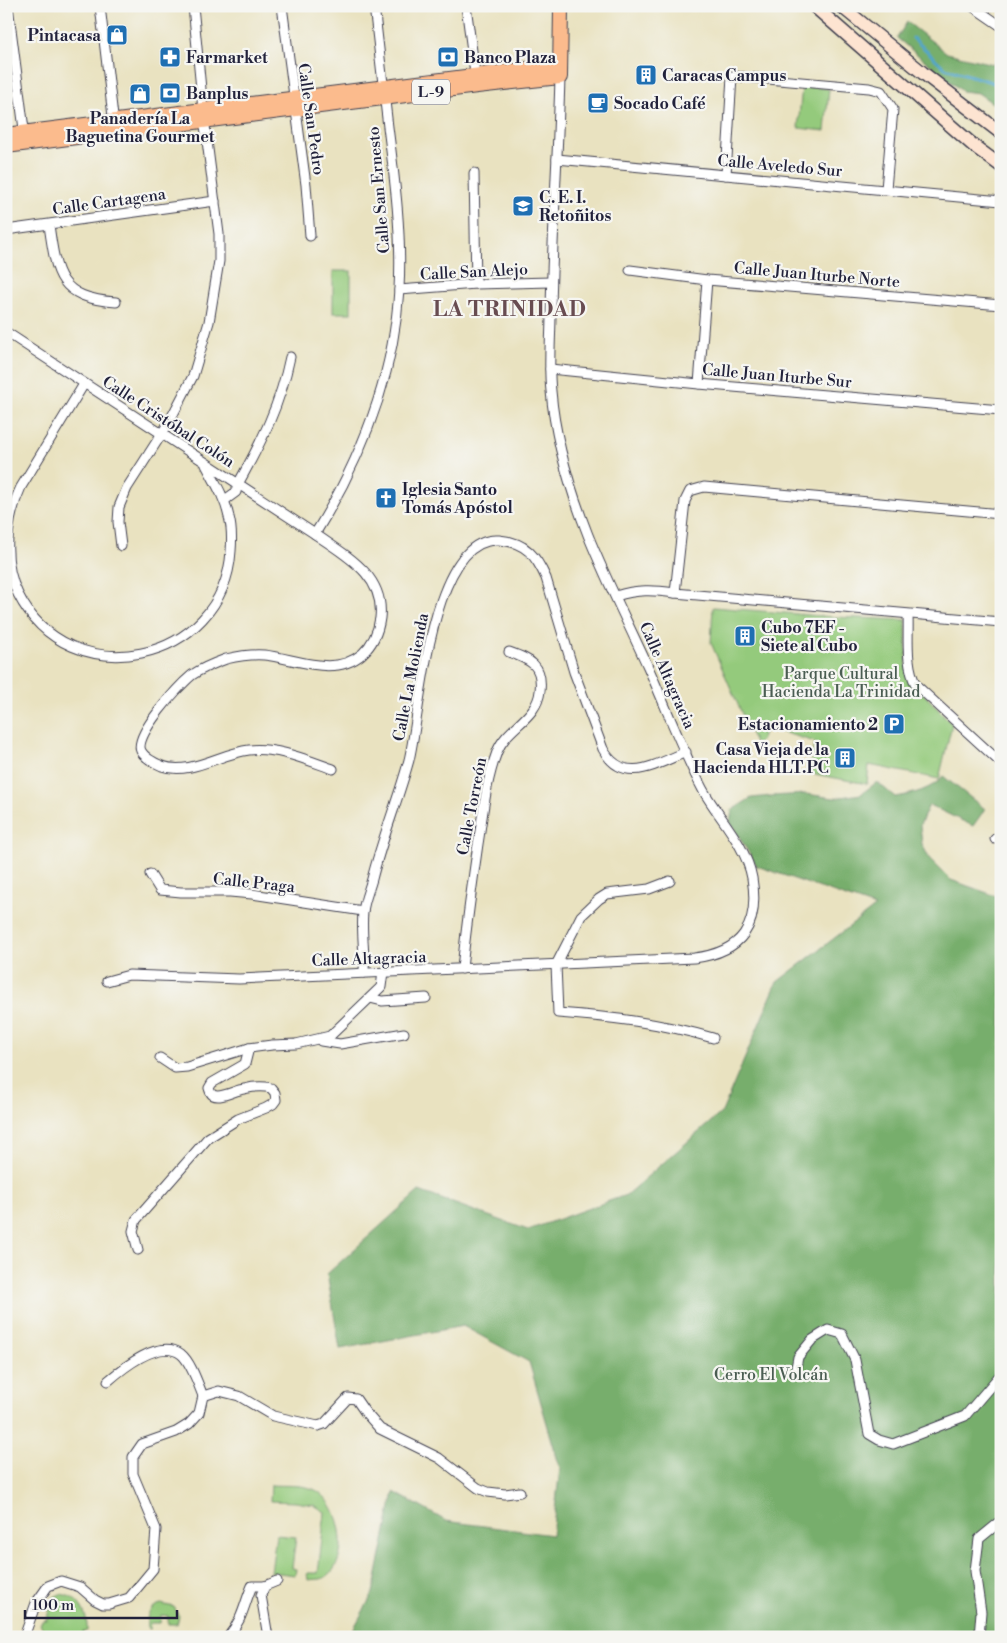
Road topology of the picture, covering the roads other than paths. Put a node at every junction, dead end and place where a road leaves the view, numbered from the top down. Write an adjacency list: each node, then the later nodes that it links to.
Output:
1 (8, 6): 20 (street)
2 (100, 6): 17 (street)
3 (193, 6): 16 (street)
4 (282, 6): 15 (street, Calle San Pedro)
5 (374, 6): 14 (street, Calle San Ernesto)
6 (466, 6): 13 (street)
7 (561, 6): 12 (main road)
8 (814, 6): 23 (main road)
9 (841, 6): 18 (main road)
10 (972, 6): 11 (street)
11 (1001, 26)
12 (560, 71): 13 (main road, L-9); 22 (street, Calle Altagracia)
13 (476, 81): 14 (main road, L-9)
14 (384, 92): 15 (main road, L-9); 36 (street, Calle San Ernesto)
15 (294, 104): 16 (main road, L-9); 31 (street, Calle San Pedro)
16 (203, 115): 17 (main road, L-9); 27 (street)
17 (114, 127): 20 (main road, L-9)
18 (1001, 133)
19 (6, 135): 20 (main road, L-9)
20 (25, 138): 21 (main road, L-9)
21 (6, 146)
22 (557, 159): 25 (street, Calle Aveledo Sur); 34 (street, Calle Altagracia)
23 (1001, 166)
24 (474, 173): 35 (street)
25 (726, 175): 26 (street, Calle Aveledo Sur); 26 (street)
26 (886, 189): 28 (street, Calle Aveledo Sur)
27 (215, 201): 29 (street, Calle Cartagena); 45 (street)
28 (1001, 201)
29 (49, 225): 30 (street, Calle Cartagena); 37 (street)
30 (6, 230)
31 (310, 236)
32 (630, 270): 33 (street, Calle Juan Iturbe Norte)
33 (707, 280): 38 (street, Calle Juan Iturbe Norte); 43 (street)
34 (552, 282): 35 (street, Calle San Alejo); 41 (street, Calle Altagracia)
35 (476, 284): 36 (street, Calle San Alejo)
36 (399, 290): 50 (street, Calle San Ernesto)
37 (116, 302)
38 (1001, 306)
39 (6, 332): 42 (street, Calle Cristóbal Colón)
40 (290, 357): 47 (street)
41 (550, 369): 43 (street, Calle Juan Iturbe Sur); 53 (street, Calle Altagracia)
42 (84, 384): 45 (street, Calle Cristóbal Colón); 48 (street)
43 (699, 384): 44 (street, Calle Juan Iturbe Sur)
44 (1001, 410)
45 (162, 434): 46 (street, Calle Cristóbal Colón); 51 (street)
46 (206, 464): 47 (street, Calle Cristóbal Colón); 48 (street)
47 (238, 484): 48 (street); 50 (street, Calle Cristóbal Colón)
48 (224, 497)
49 (1001, 514): 52 (street)
50 (315, 534): 59 (street, Calle Cristóbal Colón)
51 (121, 546)
52 (675, 593): 53 (street); 54 (street)
53 (616, 596): 57 (street, Calle Altagracia)
54 (908, 615): 55 (street); 58 (street)
55 (1001, 622)
56 (509, 652): 64 (street, Calle Torreón)
57 (686, 752): 62 (street, Calle La Molienda); 63 (street, Calle Altagracia)
58 (1001, 763)
59 (334, 768)
60 (150, 874): 62 (street, Calle Praga)
61 (670, 881): 63 (street)
62 (363, 911): 65 (street, Calle La Molienda)
63 (556, 964): 64 (street, Calle Altagracia); 71 (street)
64 (462, 969): 66 (street, Calle Altagracia)
65 (364, 972): 66 (street, Calle Altagracia); 67 (street, Calle Altagracia)
66 (383, 972): 68 (street)
67 (107, 980)
68 (370, 998): 69 (street); 72 (street)
69 (426, 998)
70 (404, 1033): 72 (street)
71 (713, 1038)
72 (318, 1040): 73 (street)
73 (249, 1048): 74 (street); 75 (street)
74 (160, 1058)
75 (138, 1250)
76 (795, 1373): 77 (street)
77 (1001, 1374)
78 (108, 1381): 79 (street)
79 (203, 1396): 80 (street); 84 (street)
80 (520, 1492)
81 (1001, 1521): 87 (street)
82 (276, 1581): 83 (street)
83 (265, 1586): 85 (street); 86 (street)
84 (24, 1637)
85 (228, 1637)
86 (268, 1637)
87 (978, 1637)

